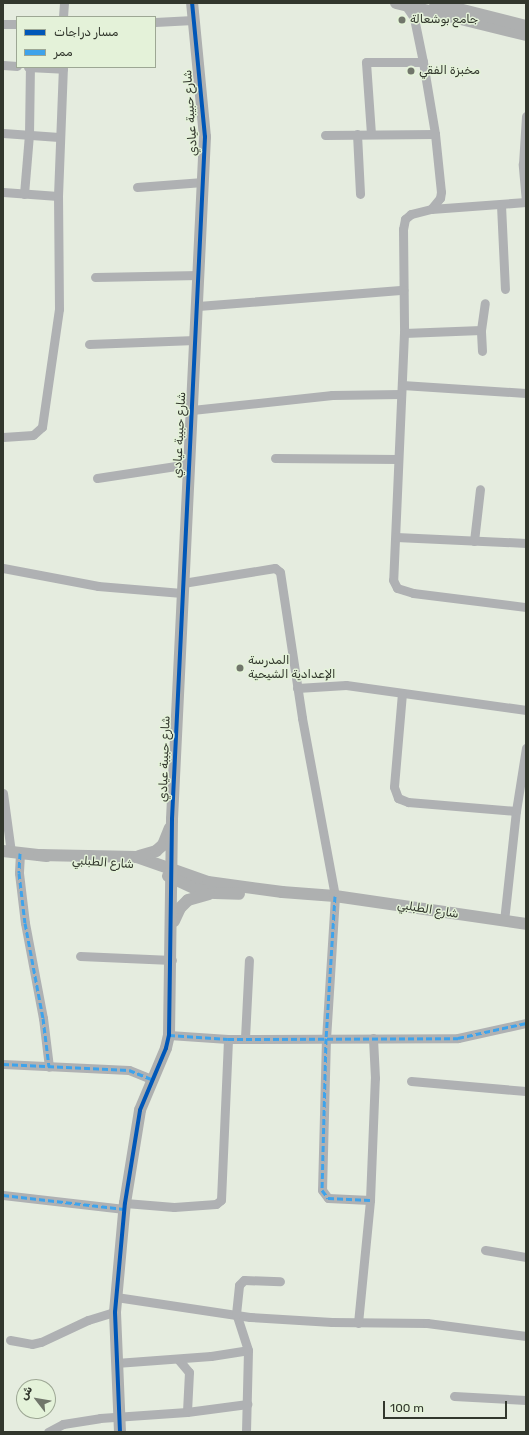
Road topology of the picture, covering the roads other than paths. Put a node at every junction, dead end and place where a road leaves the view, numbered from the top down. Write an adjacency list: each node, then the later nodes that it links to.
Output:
1 (64, 3): 6 (street)
2 (192, 3): 7 (street, شارع حبيبة عيادي)
3 (435, 3): 11 (street)
4 (403, 4): 5 (street)
5 (418, 10): 11 (street); 14 (street)
6 (63, 16)
7 (193, 20): 8 (street); 27 (street, شارع حبيبة عيادي)
8 (156, 22)
9 (3, 24): 10 (street)
10 (16, 24)
11 (506, 26): 12 (street); 13 (street)
12 (526, 26)
13 (526, 35)
14 (422, 62): 22 (street); 23 (street)
15 (3, 65): 16 (street)
16 (16, 66)
17 (29, 68): 24 (street)
18 (63, 68): 26 (street)
19 (526, 116): 33 (street)
20 (3, 133): 24 (street)
21 (357, 134): 22 (street); 25 (street); 31 (street)
22 (371, 134): 23 (street)
23 (435, 134): 35 (street)
24 (29, 135): 26 (street); 30 (street)
25 (325, 135)
26 (59, 137): 32 (street)
27 (203, 182): 28 (street); 36 (street, شارع حبيبة عيادي)
28 (137, 187)
29 (3, 192): 30 (street)
30 (24, 194): 32 (street)
31 (360, 194)
32 (58, 196): 50 (street)
33 (526, 202): 34 (street)
34 (501, 205): 35 (street); 38 (street)
35 (431, 208): 39 (street)
36 (199, 275): 37 (street); 41 (street, شارع حبيبة عيادي)
37 (96, 278)
38 (505, 289)
39 (403, 290): 41 (street); 43 (street)
40 (486, 303): 42 (street)
41 (198, 306): 44 (street, شارع حبيبة عيادي)
42 (482, 330): 43 (street); 46 (street)
43 (404, 333): 47 (street)
44 (195, 340): 45 (street); 49 (street, شارع حبيبة عيادي)
45 (89, 344)
46 (482, 351)
47 (401, 390): 48 (street); 49 (street); 52 (street)
48 (526, 393)
49 (192, 410): 53 (street, شارع حبيبة عيادي)
50 (3, 437)
51 (276, 458): 52 (street)
52 (398, 459): 56 (street)
53 (189, 464): 54 (street); 60 (street, شارع حبيبة عيادي)
54 (97, 478)
55 (480, 489): 57 (street)
56 (396, 537): 57 (street); 61 (street)
57 (474, 541): 58 (street)
58 (526, 543)
59 (3, 568): 60 (street)
60 (182, 588): 62 (street); 68 (street, شارع حبيبة عيادي)
61 (526, 607)
62 (297, 688): 63 (street); 75 (street)
63 (402, 693): 64 (street); 67 (street)
64 (526, 710)
65 (526, 748): 67 (street)
66 (3, 793): 69 (street)
67 (516, 811): 76 (street)
68 (172, 819): 71 (street); 72 (street, شارع حبيبة عيادي)
69 (11, 852): 70 (street, شارع الطبلبي); 89 (street)
70 (39, 855): 71 (street, شارع الطبلبي); 72 (street, شارع الطبلبي)
71 (132, 856): 72 (street, شارع الطبلبي)
72 (172, 873): 73 (street, شارع الطبلبي); 74 (street, شارع الطبلبي); 78 (street, شارع حبيبة عيادي)
73 (282, 892): 74 (street, شارع الطبلبي); 75 (street, شارع الطبلبي)
74 (214, 893): 78 (street)
75 (335, 896): 76 (street, شارع الطبلبي); 85 (street)
76 (504, 921): 77 (street, شارع الطبلبي)
77 (526, 924)
78 (172, 928): 80 (street, شارع حبيبة عيادي)
79 (80, 956): 80 (street)
80 (172, 960): 83 (street, شارع حبيبة عيادي)
81 (248, 960): 84 (street)
82 (526, 1023): 86 (street)
83 (169, 1035): 87 (street); 90 (street, شارع حبيبة عيادي)
84 (245, 1038): 85 (street); 87 (street)
85 (326, 1038): 86 (street); 94 (street)
86 (373, 1038): 94 (street)
87 (228, 1039): 95 (street)
88 (3, 1064): 89 (street)
89 (49, 1067): 90 (street)
90 (152, 1079): 95 (street, شارع حبيبة عيادي)
91 (411, 1081): 92 (street)
92 (526, 1091)
93 (3, 1195): 95 (street)
94 (370, 1200): 102 (street)
95 (125, 1206): 99 (street, شارع حبيبة عيادي)
96 (485, 1250): 97 (street)
97 (526, 1257)
98 (280, 1281): 101 (street)
99 (116, 1297): 100 (street, شارع حبيبة عيادي); 101 (street)
100 (115, 1312): 104 (street); 107 (street, شارع حبيبة عيادي)
101 (236, 1314): 102 (street); 105 (street)
102 (358, 1323): 103 (street)
103 (526, 1336)
104 (10, 1340)
105 (248, 1350): 106 (street); 110 (street)
106 (178, 1359): 107 (street); 111 (street)
107 (116, 1363): 112 (street, شارع حبيبة عيادي)
108 (454, 1396): 109 (street)
109 (526, 1400)
110 (247, 1404): 111 (street); 115 (street)
111 (187, 1412): 112 (street)
112 (118, 1417): 113 (street); 114 (street, شارع حبيبة عيادي)
113 (48, 1432)
114 (120, 1432)
115 (246, 1432)

